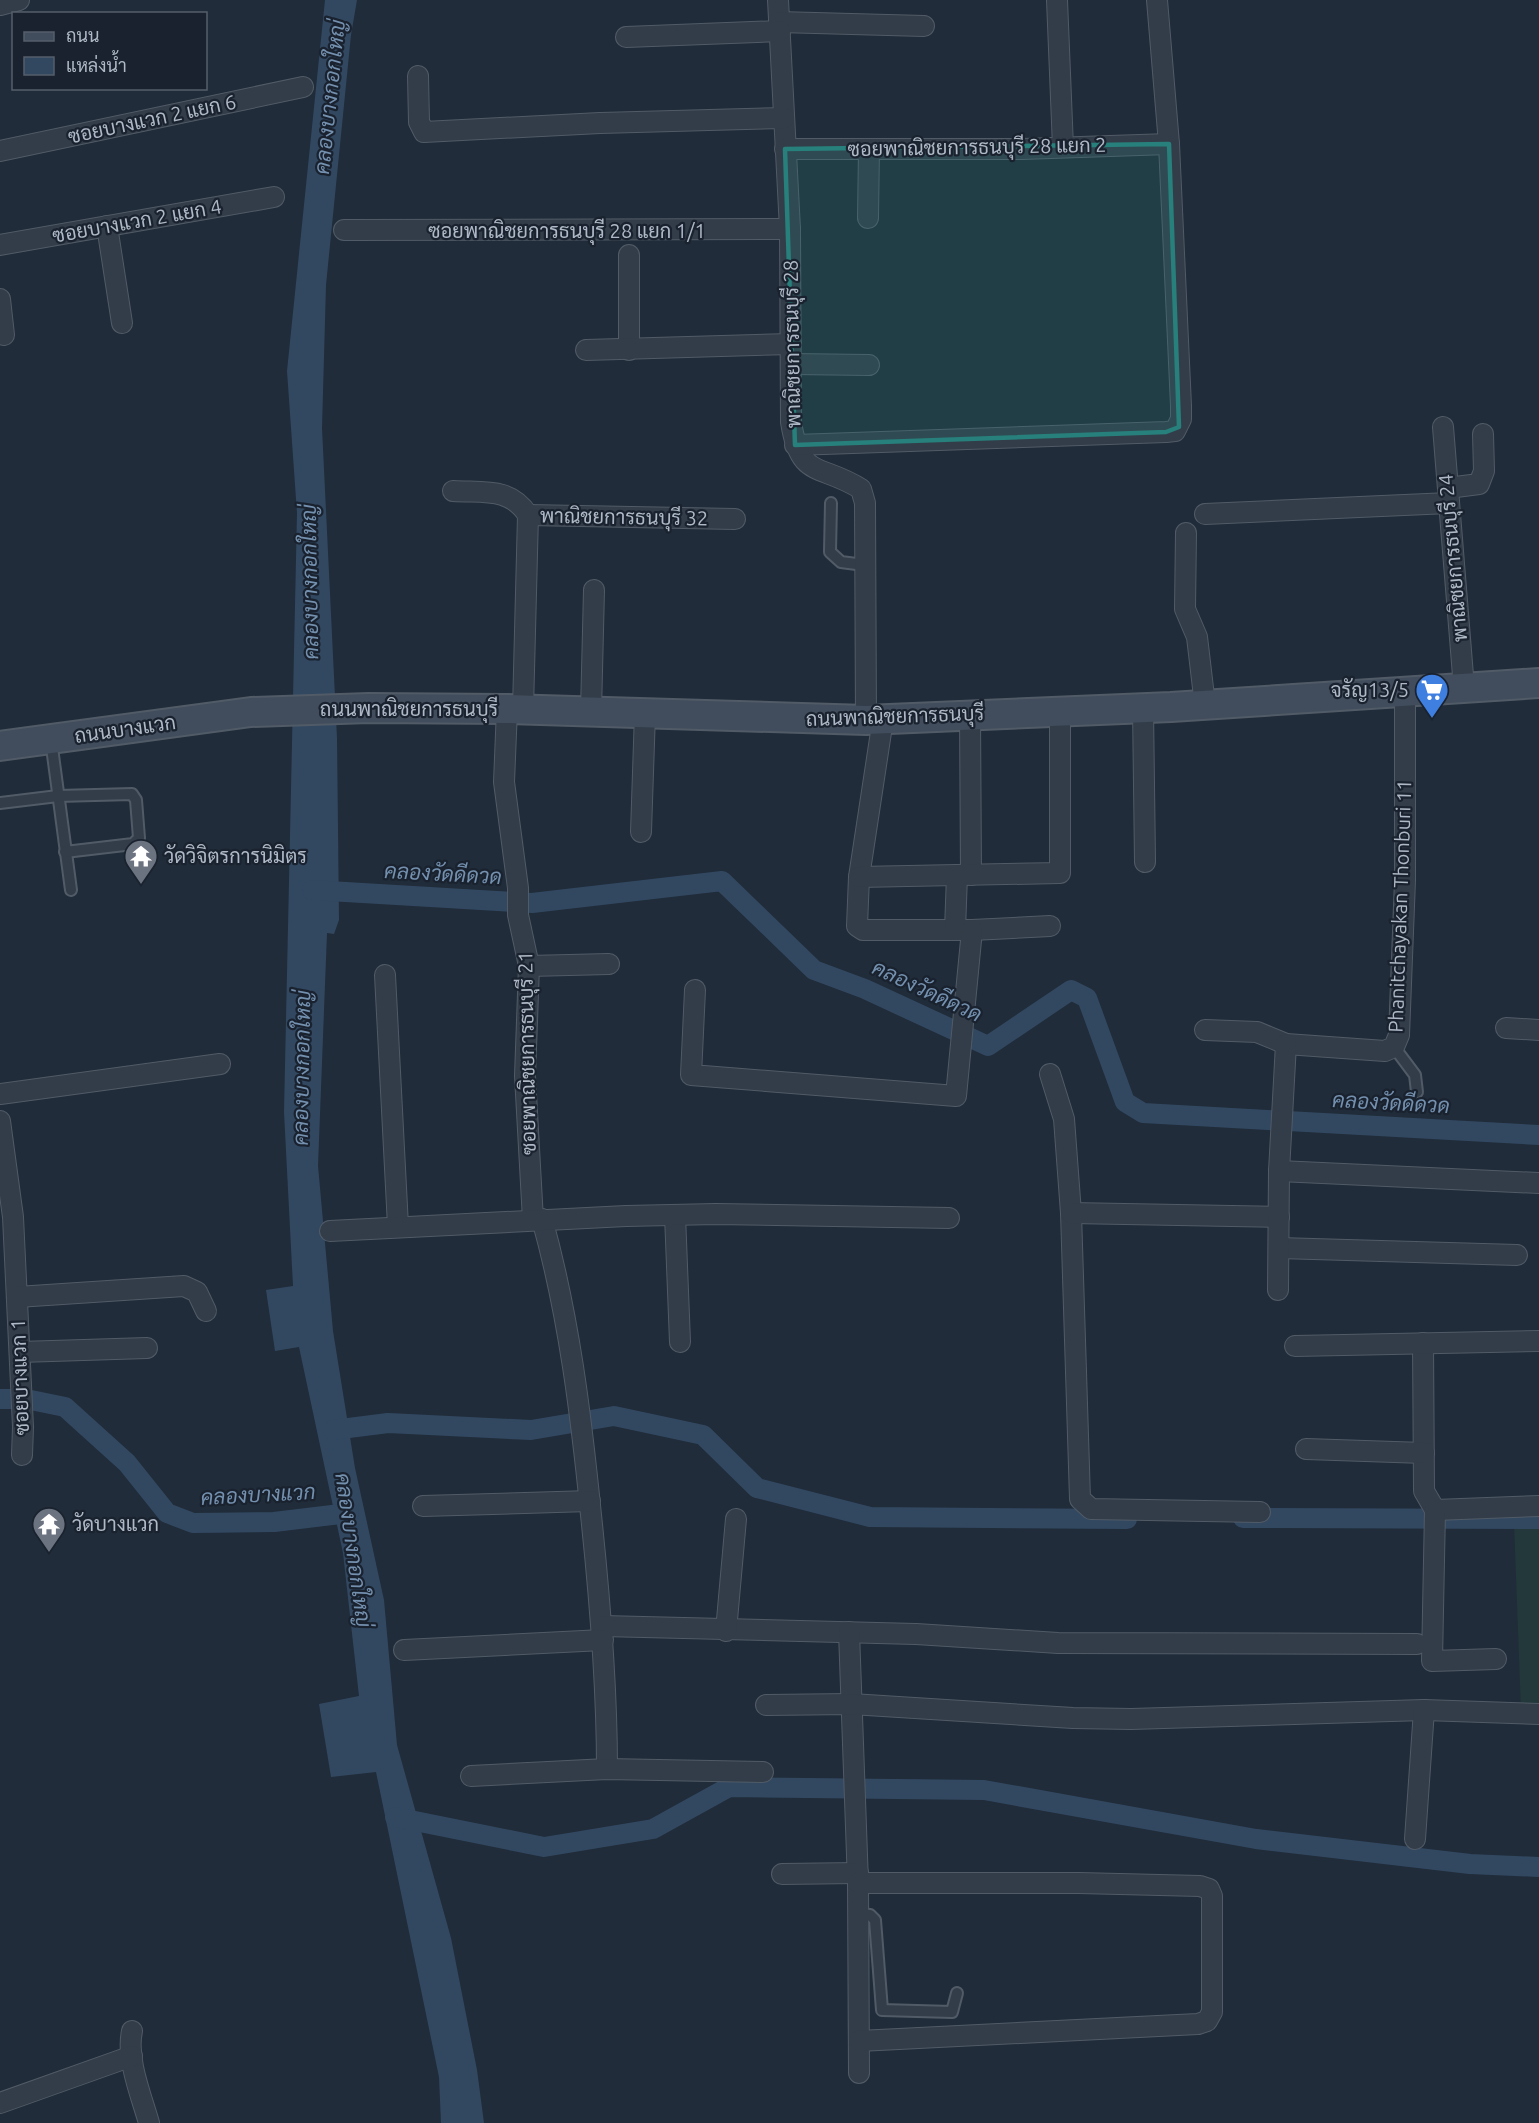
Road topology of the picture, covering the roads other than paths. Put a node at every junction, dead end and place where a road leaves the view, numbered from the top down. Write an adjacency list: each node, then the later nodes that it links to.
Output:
1 (19, 0): 5 (street)
2 (778, 0): 7 (street, พาณิชยการธนบุรี 28)
3 (1057, 0): 13 (street)
4 (1157, 0): 12 (street)
5 (0, 5)
6 (924, 26): 7 (street)
7 (780, 27): 8 (street); 11 (street, พาณิชยการธนบุรี 28)
8 (626, 38)
9 (418, 76): 11 (street)
10 (303, 87): 16 (street, ซอยบางแวก 2 แยก 6)
11 (784, 118): 14 (street, พาณิชยการธนบุรี 28)
12 (1169, 144): 13 (street, ซอยพาณิชยการธนบุรี 28 แยก 2); 34 (street)
13 (1063, 147): 15 (street, ซอยพาณิชยการธนบุรี 28 แยก 2)
14 (786, 149): 15 (street, ซอยพาณิชยการธนบุรี 28 แยก 2); 20 (street, พาณิชยการธนบุรี 28)
15 (869, 149): 18 (street)
16 (0, 151)
17 (274, 197): 19 (street, ซอยบางแวก 2 แยก 4)
18 (868, 218)
19 (107, 226): 22 (street, ซอยบางแวก 2 แยก 4); 25 (street)
20 (790, 229): 21 (street, ซอยพาณิชยการธนบุรี 28 แยก 1/1); 27 (street, พาณิชยการธนบุรี 28)
21 (344, 230)
22 (0, 244)
23 (629, 255): 29 (street)
24 (0, 299): 26 (street)
25 (122, 323)
26 (4, 335)
27 (791, 344): 29 (street); 30 (street, พาณิชยการธนบุรี 28)
28 (586, 350): 29 (street)
29 (629, 350)
30 (792, 364): 31 (street); 34 (street, พาณิชยการธนบุรี 28)
31 (869, 366)
32 (1443, 428): 36 (street, พาณิชยการธนบุรี 24)
33 (1483, 434): 36 (street)
34 (795, 445): 42 (street, พาณิชยการธนบุรี 28)
35 (453, 491): 39 (street)
36 (1448, 496): 38 (street); 45 (street, พาณิชยการธนบุรี 24)
37 (831, 503): 42 (lane)
38 (1205, 514)
39 (528, 515): 40 (street, พาณิชยการธนบุรี 32); 49 (street, พาณิชยการธนบุรี 32)
40 (735, 519)
41 (1186, 533): 47 (street)
42 (864, 565): 55 (street, พาณิชยการธนบุรี 28)
43 (594, 590): 50 (street)
44 (1539, 683): 45 (main road, ถนนพาณิชยการธนบุรี)
45 (1464, 688): 46 (main road, ถนนพาณิชยการธนบุรี)
46 (1405, 692): 47 (main road, ถนนพาณิชยการธนบุรี); 76 (street, Phanitchayakan Thonburi 11)
47 (1205, 705): 48 (main road, ถนนพาณิชยการธนบุรี)
48 (1143, 708): 51 (main road, ถนนพาณิชยการธนบุรี); 62 (street)
49 (515, 709): 50 (main road, ถนนพาณิชยการธนบุรี); 52 (main road, ถนนพาณิชยการธนบุรี); 69 (street, ซอยพาณิชยการธนบุรี 21)
50 (591, 711): 53 (main road, ถนนพาณิชยการธนบุรี)
51 (1060, 711): 54 (main road, ถนนพาณิชยการธนบุรี); 63 (street)
52 (251, 712): 56 (main road, ถนนบางแวก)
53 (645, 713): 55 (main road, ถนนพาณิชยการธนบุรี); 60 (street)
54 (970, 714): 55 (main road, ถนนพาณิชยการธนบุรี); 63 (street)
55 (874, 719): 64 (street, พาณิชยการธนบุรี 28)
56 (51, 740): 57 (main road, ถนนบางแวก); 58 (lane)
57 (0, 746)
58 (58, 796): 59 (lane); 61 (lane); 61 (lane)
59 (0, 803)
60 (641, 832)
61 (65, 852): 65 (lane)
62 (1145, 862)
63 (964, 875): 64 (street); 67 (street)
64 (859, 877): 67 (street, พาณิชยการธนบุรี 28)
65 (70, 890)
66 (1050, 926): 67 (street)
67 (964, 930): 71 (street)
68 (609, 964): 69 (street)
69 (529, 966): 89 (street, ซอยพาณิชยการธนบุรี 21)
70 (385, 975): 90 (street)
71 (695, 990)
72 (1506, 1028): 74 (street)
73 (1206, 1030): 75 (street, Phanitchayakan Thonburi 11)
74 (1539, 1030)
75 (1286, 1044): 76 (street, Phanitchayakan Thonburi 11); 82 (street)
76 (1394, 1047): 79 (lane)
77 (220, 1064): 80 (street)
78 (1050, 1074): 84 (street)
79 (1417, 1092)
80 (0, 1094)
81 (0, 1121): 87 (street, ซอยบางแวก 1)
82 (1279, 1171): 83 (street); 86 (street)
83 (1539, 1184)
84 (1071, 1213): 86 (street); 109 (street)
85 (675, 1215): 88 (street); 89 (street); 98 (street)
86 (1279, 1217): 92 (street)
87 (6, 1218): 95 (street, ซอยบางแวก 1)
88 (949, 1218)
89 (538, 1220): 90 (street); 106 (street, ซอยพาณิชยการธนบุรี 21)
90 (398, 1226): 91 (street)
91 (330, 1231)
92 (1279, 1248): 93 (street); 94 (street)
93 (1517, 1254)
94 (1278, 1290)
95 (17, 1297): 96 (street); 102 (street, ซอยบางแวก 1)
96 (206, 1311)
97 (1539, 1341): 99 (street)
98 (680, 1342)
99 (1423, 1343): 100 (street); 104 (street)
100 (1295, 1346)
101 (147, 1348): 102 (street)
102 (20, 1352): 105 (street, ซอยบางแวก 1)
103 (1306, 1449): 104 (street)
104 (1424, 1453): 111 (street)
105 (22, 1455)
106 (590, 1501): 107 (street); 114 (street, ซอยพาณิชยการธนบุรี 21)
107 (423, 1506)
108 (1539, 1506): 111 (street)
109 (1260, 1512)
110 (736, 1519): 112 (street)
111 (1435, 1519): 117 (street)
112 (726, 1631): 113 (street); 114 (street)
113 (849, 1632): 115 (street); 118 (street)
114 (603, 1633): 116 (street); 122 (street, ซอยพาณิชยการธนบุรี 21)
115 (1418, 1644)
116 (404, 1650)
117 (1496, 1659)
118 (851, 1704): 119 (street); 120 (street); 127 (street)
119 (765, 1705)
120 (1424, 1710): 121 (street); 125 (street)
121 (1539, 1714)
122 (608, 1769): 123 (street); 124 (street)
123 (763, 1772)
124 (471, 1776)
125 (1415, 1839)
126 (782, 1874): 127 (street)
127 (858, 1878): 128 (street); 131 (street)
128 (858, 1914): 129 (lane); 131 (street)
129 (957, 1993)
130 (132, 2031): 132 (street)
131 (859, 2041): 133 (street)
132 (132, 2056): 134 (street); 135 (street)
133 (859, 2073)
134 (0, 2103)
135 (149, 2123)

